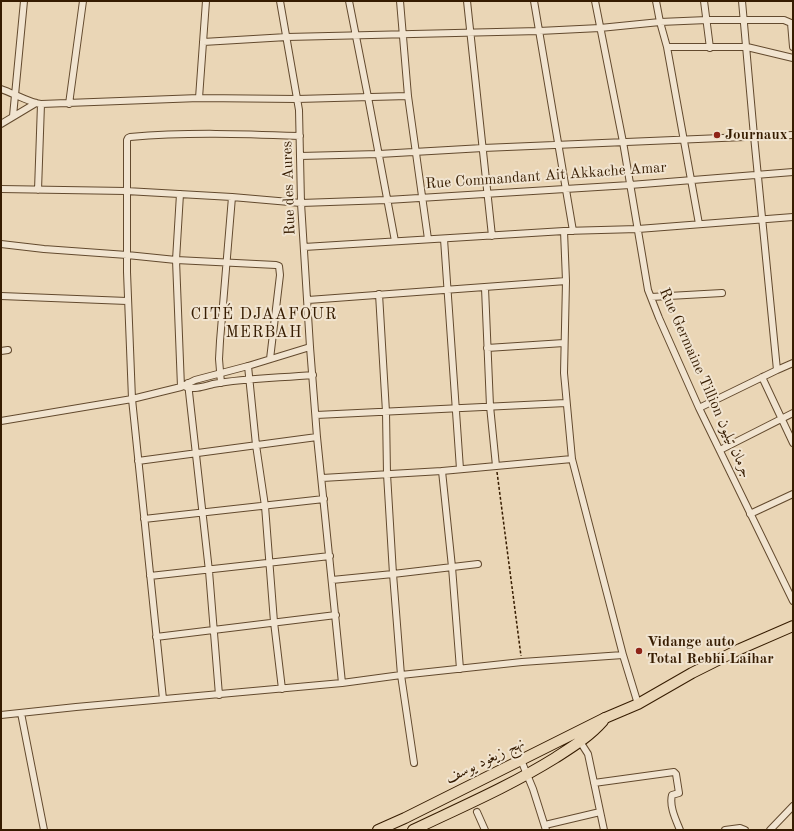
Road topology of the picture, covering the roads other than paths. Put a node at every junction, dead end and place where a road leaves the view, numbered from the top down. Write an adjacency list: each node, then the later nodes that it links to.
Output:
1 (24, 1): 29 (street)
2 (83, 1): 35 (street)
3 (206, 1): 22 (street)
4 (280, 1): 21 (street, Rue des Aures)
5 (349, 1): 20 (street)
6 (400, 1): 18 (street)
7 (467, 1): 19 (street)
8 (534, 1): 17 (street)
9 (595, 1): 16 (street, Rue Germaine Tillion جرمان تيليون)
10 (656, 1): 15 (street)
11 (704, 1): 13 (street)
12 (742, 1): 14 (street)
13 (707, 20): 14 (street); 15 (street); 26 (street)
14 (743, 20): 24 (street); 25 (street)
15 (660, 22): 16 (street); 23 (street)
16 (600, 28): 17 (street); 42 (street, Rue Germaine Tillion جرمان تيليون)
17 (539, 31): 19 (street); 43 (street)
18 (402, 34): 19 (street); 20 (street); 30 (street)
19 (471, 34): 44 (street)
20 (356, 36): 21 (street); 31 (street)
21 (287, 37): 22 (street); 33 (street, Rue des Aures)
22 (203, 42): 32 (street)
23 (667, 47): 26 (street); 41 (street)
24 (746, 47): 26 (street); 27 (street); 40 (street)
25 (793, 47)
26 (710, 48)
27 (793, 58)
28 (1, 90): 29 (street)
29 (15, 94): 34 (street); 36 (street)
30 (408, 96): 31 (street); 45 (street)
31 (368, 97): 33 (street); 46 (street)
32 (199, 98): 33 (street); 35 (street)
33 (297, 100): 39 (street, Rue des Aures)
34 (38, 104): 35 (street); 36 (street); 54 (street)
35 (69, 104)
36 (13, 116): 37 (street)
37 (1, 124)
38 (793, 135): 40 (street)
39 (300, 136): 47 (street, Rue des Aures); 55 (street)
40 (754, 136): 41 (street); 49 (street)
41 (684, 140): 42 (street); 50 (street)
42 (623, 142): 43 (street); 51 (street, Rue Germaine Tillion جرمان تيليون)
43 (560, 146): 44 (street); 53 (street)
44 (483, 148): 45 (street); 56 (street)
45 (416, 152): 46 (street); 59 (street)
46 (379, 154): 47 (street); 60 (street)
47 (300, 156): 61 (street, Rue des Aures)
48 (793, 172): 49 (street, Rue Commandant Ait Akkache Amar)
49 (758, 175): 50 (street, Rue Commandant Ait Akkache Amar); 63 (street)
50 (691, 180): 51 (street, Rue Commandant Ait Akkache Amar); 64 (street)
51 (630, 185): 53 (street, Rue Commandant Ait Akkache Amar); 65 (street, Rue Germaine Tillion جرمان تيليون)
52 (1, 188): 54 (street, Rue Commandant Ait Akkache Amar)
53 (566, 188): 56 (street, Rue Commandant Ait Akkache Amar); 67 (street)
54 (38, 190): 55 (street, Rue Commandant Ait Akkache Amar)
55 (126, 191): 57 (street, Rue Commandant Ait Akkache Amar); 74 (street)
56 (488, 193): 59 (street, Rue Commandant Ait Akkache Amar); 68 (street)
57 (180, 194): 58 (street, Rue Commandant Ait Akkache Amar); 75 (street)
58 (232, 197): 61 (street, Rue Commandant Ait Akkache Amar); 76 (street)
59 (422, 197): 60 (street, Rue Commandant Ait Akkache Amar); 69 (street)
60 (387, 200): 61 (street, Rue Commandant Ait Akkache Amar); 71 (street)
61 (301, 203): 73 (street, Rue des Aures)
62 (793, 217): 63 (street)
63 (762, 219): 64 (street); 94 (street)
64 (699, 224): 65 (street)
65 (638, 230): 67 (street); 83 (street, Rue Germaine Tillion جرمان تيليون)
66 (564, 231): 67 (street); 68 (street); 77 (street)
67 (573, 231)
68 (492, 236): 70 (street)
69 (428, 239): 70 (street); 71 (street)
70 (444, 239): 79 (street)
71 (395, 241): 73 (street)
72 (1, 244): 74 (street)
73 (304, 247): 84 (street, Rue des Aures)
74 (126, 255): 75 (street); 85 (street)
75 (176, 260): 76 (street); 100 (street)
76 (226, 263): 91 (street); 95 (street)
77 (566, 281): 78 (street); 86 (street)
78 (485, 288): 79 (street); 88 (street)
79 (448, 290): 81 (street); 104 (street)
80 (722, 293): 83 (street)
81 (380, 294): 84 (street); 106 (street)
82 (1, 296): 85 (street)
83 (651, 297): 105 (street, Rue Germaine Tillion جرمان تيليون)
84 (308, 300): 87 (street, Rue des Aures)
85 (127, 301): 101 (street)
86 (564, 343): 88 (street); 102 (street)
87 (310, 347): 91 (street); 96 (street, Rue des Aures)
88 (487, 348): 103 (street)
89 (8, 350): 90 (street)
90 (1, 351)
91 (270, 359): 93 (street)
92 (793, 363): 94 (street)
93 (248, 366): 95 (street); 98 (street)
94 (777, 370): 97 (street)
95 (220, 373): 99 (street); 100 (street)
96 (313, 375): 98 (street); 108 (street, Rue des Aures)
97 (762, 377): 105 (street); 109 (street)
98 (250, 380): 99 (street); 113 (street)
99 (221, 383): 100 (street)
100 (185, 386): 101 (street); 115 (street)
101 (132, 398): 110 (street); 117 (street)
102 (566, 403): 103 (street); 116 (street)
103 (490, 406): 104 (street); 118 (street)
104 (456, 408): 106 (street); 119 (street)
105 (699, 408): 114 (street, Rue Germaine Tillion جرمان تيليون)
106 (386, 412): 108 (street); 121 (street)
107 (793, 413): 109 (street)
108 (316, 415): 111 (street, Rue des Aures)
109 (782, 418): 112 (street); 114 (street)
110 (1, 421)
111 (317, 437): 113 (street); 122 (street, Rue des Aures)
112 (793, 443)
113 (256, 445): 115 (street); 125 (street)
114 (720, 450): 127 (street, Rue Germaine Tillion جرمان تيليون)
115 (196, 454): 117 (street); 126 (street)
116 (572, 459): 118 (street); 143 (street)
117 (138, 462): 128 (street)
118 (496, 466): 119 (street)
119 (460, 469): 120 (street)
120 (442, 470): 121 (street); 132 (street)
121 (387, 474): 122 (street); 134 (street)
122 (322, 478): 124 (street, Rue des Aures)
123 (793, 494): 127 (street)
124 (324, 499): 125 (street); 129 (street, Rue des Aures)
125 (265, 506): 126 (street); 130 (street)
126 (204, 513): 128 (street); 133 (street)
127 (750, 514): 137 (street, Rue Germaine Tillion جرمان تيليون)
128 (144, 519): 135 (street)
129 (330, 556): 130 (street); 136 (street, Rue des Aures)
130 (270, 563): 133 (street); 139 (street)
131 (478, 564): 132 (street)
132 (452, 567): 134 (street); 144 (street)
133 (209, 571): 135 (street); 141 (street)
134 (393, 574): 136 (street); 145 (street)
135 (150, 576): 142 (street)
136 (332, 580): 138 (street, Rue des Aures)
137 (793, 601)
138 (336, 615): 139 (street); 146 (street, Rue des Aures)
139 (274, 622): 141 (street); 147 (street)
140 (793, 626): 150 (main road, نهج زيغود يوسف)
141 (215, 629): 142 (street); 148 (street)
142 (156, 636): 149 (street)
143 (623, 655): 144 (street); 150 (street)
144 (460, 669): 145 (street)
145 (401, 675): 146 (street); 155 (street)
146 (342, 683): 147 (street)
147 (282, 689): 148 (street)
148 (219, 695): 149 (street)
149 (163, 699): 151 (street)
150 (638, 704): 153 (main road, نهج زيغود يوسف)
151 (21, 713): 152 (street); 162 (street)
152 (1, 716)
153 (577, 738): 154 (main road, نهج زيغود يوسف); 156 (main road, نهج زيغود يوسف); 157 (street)
154 (521, 760): 156 (street); 163 (main road, نهج زيغود يوسف)
155 (414, 763)
156 (527, 776): 161 (street); 164 (main road, نهج زيغود يوسف)
157 (594, 783): 160 (street); 167 (street)
158 (793, 806): 170 (street)
159 (477, 812): 165 (street)
160 (600, 812): 161 (street); 166 (street)
161 (545, 827)
162 (44, 830)
163 (378, 830)
164 (413, 830)
165 (485, 830)
166 (604, 830)
167 (680, 830)
168 (725, 830): 169 (street)
169 (745, 830)
170 (770, 830)

